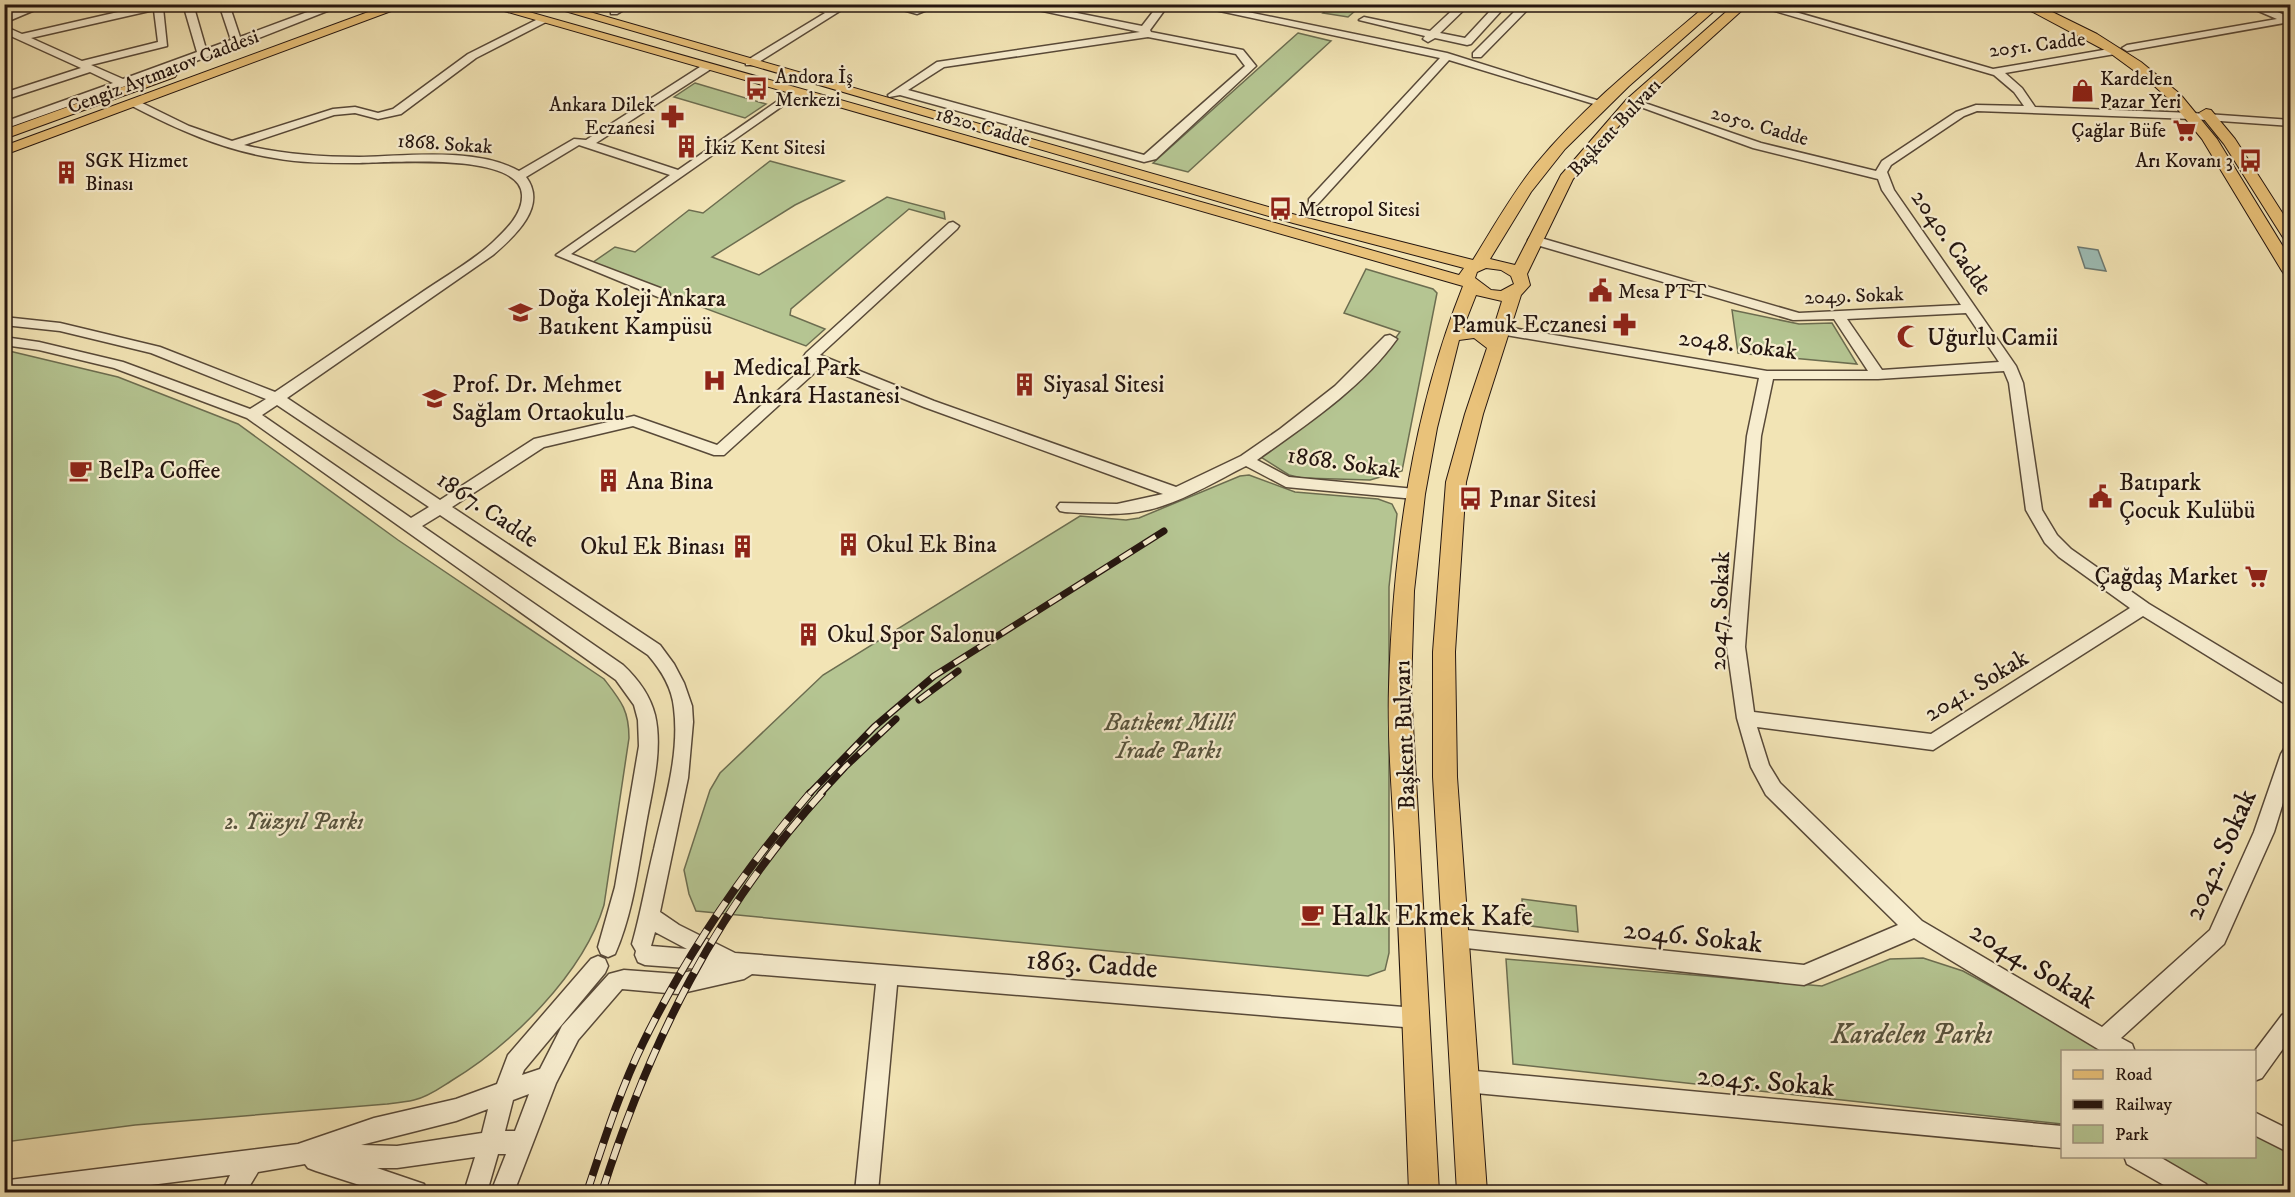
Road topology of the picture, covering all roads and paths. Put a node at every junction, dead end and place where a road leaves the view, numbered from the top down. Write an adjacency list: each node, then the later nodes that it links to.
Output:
1 (44, 4): 32 (street)
2 (188, 4): 44 (street)
3 (224, 4): 41 (street)
4 (363, 4): 65 (main road, Cengiz Aytmatov Caddesi)
5 (404, 4): 59 (main road, Cengiz Aytmatov Caddesi)
6 (486, 4): 33 (main road, 1820. Cadde)
7 (548, 4): 47 (main road, 1820. Cadde)
8 (629, 4): 30 (street)
9 (807, 4): 31 (street)
10 (846, 4): 31 (street)
11 (887, 4): 12 (street)
12 (937, 4)
13 (1015, 4): 38 (street)
14 (1164, 4): 38 (street)
15 (1192, 4): 46 (street)
16 (1235, 4): 36 (street)
17 (1465, 4): 40 (street)
18 (1479, 4): 40 (street)
19 (1528, 4): 45 (street)
20 (1716, 4): 56 (main road, Başkent Bulvarı)
21 (1743, 4): 58 (main road, Başkent Bulvarı)
22 (1756, 4): 51 (street, 2051. Cadde)
23 (2024, 4): 43 (main road)
24 (2042, 4): 43 (main road)
25 (2247, 4): 35 (street)
26 (163, 6): 28 (street); 42 (street)
27 (334, 6): 41 (street)
28 (116, 10): 39 (street)
29 (1373, 11): 34 (street)
30 (614, 12)
31 (833, 12): 47 (street)
32 (4, 20)
33 (542, 20): 50 (main road, 1820. Cadde); 67 (street)
34 (1364, 20): 36 (street); 40 (street)
35 (2289, 20): 43 (street, 2051. Cadde)
36 (1355, 28): 40 (street)
37 (4, 29): 39 (street)
38 (1147, 32): 53 (street); 53 (street)
39 (21, 37): 48 (street)
40 (1429, 39): 45 (street)
41 (237, 43): 44 (street)
42 (163, 44): 48 (street); 49 (street)
43 (2121, 49): 51 (street, 2051. Cadde); 61 (main road); 62 (main road)
44 (203, 55): 49 (street)
45 (1477, 55): 56 (street)
46 (1448, 56): 56 (street); 72 (street)
47 (750, 63): 57 (main road, 1820. Cadde)
48 (86, 66): 52 (street); 55 (street)
49 (170, 67): 52 (street)
50 (707, 68): 54 (main road, 1820. Cadde); 66 (street)
51 (1996, 71): 60 (street)
52 (123, 83): 64 (street)
53 (898, 91): 57 (street)
54 (796, 93): 69 (street); 78 (main road, 1820. Cadde)
55 (4, 97)
56 (1605, 99): 73 (main road, Başkent Bulvarı)
57 (883, 102): 77 (main road, 1820. Cadde)
58 (1632, 102): 71 (street, 2050. Cadde); 76 (main road, Başkent Bulvarı)
59 (134, 103): 67 (street, 1868. Sokak); 68 (main road, Cengiz Aytmatov Caddesi)
60 (2031, 109): 61 (street, 2040. Cadde); 71 (street, 2040. Cadde)
61 (2193, 116): 62 (street, 2040. Cadde); 79 (main road)
62 (2210, 117): 63 (street, 2040. Cadde); 75 (main road)
63 (2290, 123)
64 (4, 126)
65 (4, 135)
66 (587, 144): 69 (street); 70 (street)
67 (231, 145): 70 (street, 1868. Sokak)
68 (4, 151)
69 (679, 174): 82 (street)
70 (519, 176): 94 (street, 1868. Sokak)
71 (1881, 176): 83 (street, 2040. Cadde)
72 (1313, 202)
73 (1504, 224): 76 (main road); 80 (main road, Başkent Bulvarı)
74 (953, 226): 90 (street)
75 (2290, 236)
76 (1536, 237): 81 (main road, Başkent Bulvarı); 84 (street, 2049. Sokak)
77 (1411, 249): 78 (main road); 80 (main road, 1820. Cadde)
78 (1404, 267): 80 (main road, 1820. Cadde)
79 (2290, 271)
80 (1473, 275): 81 (main road); 81 (main road); 86 (main road, Başkent Bulvarı)
81 (1516, 284): 88 (main road, Başkent Bulvarı)
82 (663, 294)
83 (1971, 309): 84 (street, 2049. Sokak); 91 (street, 2040. Cadde)
84 (1838, 315): 93 (street)
85 (4, 321): 94 (street, 1867. Cadde)
86 (1451, 337): 88 (main road); 98 (main road, Başkent Bulvarı)
87 (1390, 339): 96 (street)
88 (1498, 339): 92 (street, 2048. Sokak); 108 (main road, Başkent Bulvarı)
89 (4, 341): 95 (street)
90 (820, 360): 97 (street); 99 (street)
91 (2009, 366): 93 (street, 2048. Sokak); 102 (street, 2040. Cadde)
92 (1767, 375): 93 (street, 2048. Sokak); 104 (street, 2047. Sokak)
93 (1878, 375)
94 (277, 398): 95 (street, 1868. Sokak); 99 (street, 1867. Cadde)
95 (252, 415): 101 (street)
96 (1246, 460): 97 (street); 98 (street, 1868. Sokak)
97 (1179, 494): 100 (street)
98 (1415, 494): 114 (main road, Başkent Bulvarı)
99 (440, 506): 101 (street); 106 (street, 1867. Cadde)
100 (1065, 507)
101 (411, 526): 110 (street)
102 (2143, 608): 103 (street, 2040. Cadde); 104 (street, 2041. Sokak)
103 (2290, 698)
104 (1746, 718): 107 (street, 2047. Sokak)
105 (2290, 754): 116 (street, 2042. Sokak)
106 (650, 916): 109 (street, 1867. Cadde); 111 (street)
107 (1915, 928): 108 (street, 2046. Sokak); 116 (street, 2044. Sokak)
108 (1457, 938): 120 (main road, Başkent Bulvarı)
109 (643, 949): 110 (street); 111 (street); 113 (street)
110 (603, 956): 113 (street); 121 (street)
111 (763, 965): 112 (street, 1863. Cadde); 113 (street)
112 (887, 976): 114 (street, 1863. Cadde); 135 (street)
113 (620, 980): 119 (street)
114 (1416, 1018): 136 (main road, Başkent Bulvarı)
115 (2290, 1022): 118 (street)
116 (2103, 1040): 117 (street, 2044. Sokak)
117 (2120, 1050)
118 (2256, 1067)
119 (547, 1077): 121 (street); 124 (street)
120 (1465, 1081): 123 (street, 2045. Sokak); 137 (main road, Başkent Bulvarı)
121 (504, 1094): 125 (street); 127 (street)
122 (2256, 1124): 126 (street)
123 (2061, 1137)
124 (522, 1142): 125 (street); 134 (street)
125 (492, 1143): 127 (street); 133 (street)
126 (2290, 1143)
127 (298, 1155): 129 (street); 132 (street)
128 (2138, 1158): 138 (street)
129 (250, 1163): 130 (street); 131 (street)
130 (9, 1192)
131 (232, 1192)
132 (416, 1192)
133 (476, 1192)
134 (503, 1192)
135 (866, 1192)
136 (1424, 1192)
137 (1472, 1192)
138 (2198, 1192)

